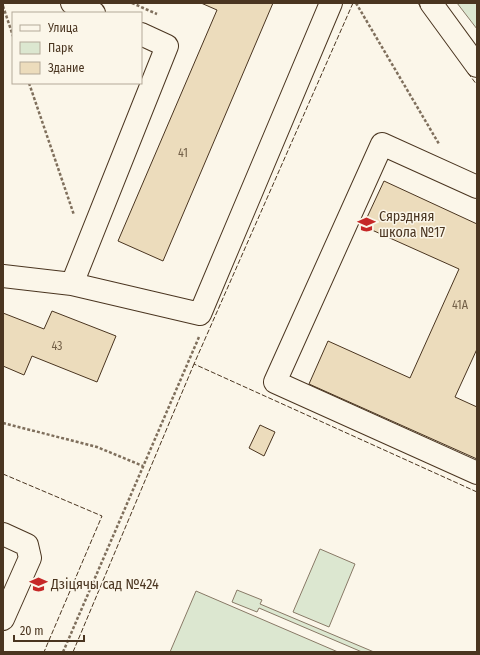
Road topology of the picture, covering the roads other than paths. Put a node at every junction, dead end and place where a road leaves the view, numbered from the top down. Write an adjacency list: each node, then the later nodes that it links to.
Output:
1 (72, 3): 4 (lane)
2 (331, 3): 9 (lane)
3 (431, 3): 6 (lane)
4 (92, 12)
5 (142, 34): 9 (lane)
6 (477, 66)
7 (477, 187): 10 (lane)
8 (3, 276): 9 (lane)
9 (72, 284)
10 (477, 473)
11 (3, 534): 12 (lane)
12 (3, 619)

